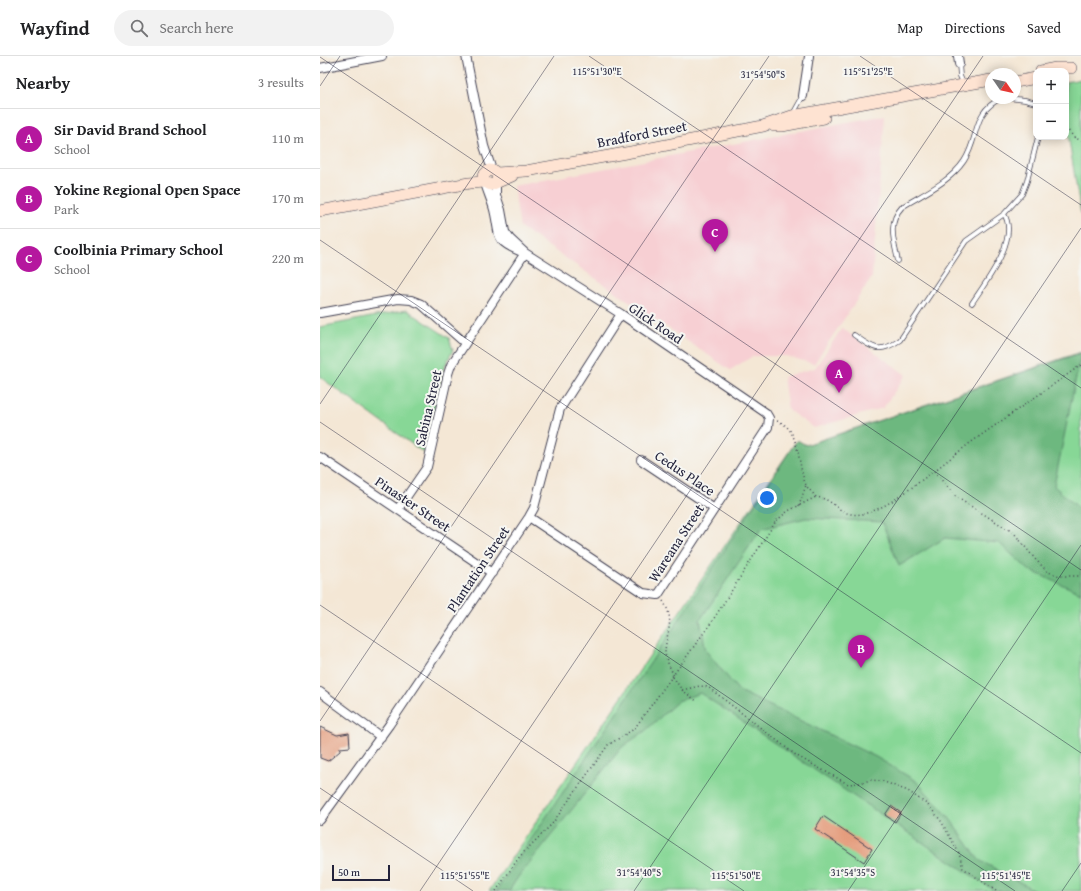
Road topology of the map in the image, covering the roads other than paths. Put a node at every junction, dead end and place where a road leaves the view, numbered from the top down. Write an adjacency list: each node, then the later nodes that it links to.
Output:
1 (382, 56): 5 (street)
2 (466, 56): 20 (street, Glick Road)
3 (809, 56): 13 (street)
4 (959, 60): 11 (lane)
5 (320, 68)
6 (1033, 73): 7 (street)
7 (1021, 75)
8 (1033, 79): 10 (street)
9 (985, 81): 11 (street, Bradford Street)
10 (1021, 81)
11 (964, 85): 17 (street, Bradford Street)
12 (985, 88): 18 (street, Bradford Street)
13 (803, 96): 17 (lane)
14 (1021, 100): 15 (lane)
15 (1033, 102)
16 (989, 104): 24 (lane)
17 (792, 116): 18 (street, Bradford Street)
18 (763, 126): 20 (street, Bradford Street)
19 (1037, 140): 22 (lane)
20 (490, 177): 21 (street, Bradford Street); 23 (street, Glick Road)
21 (320, 211)
22 (1004, 214): 25 (lane); 28 (lane)
23 (525, 253): 27 (street, Glick Road); 29 (street, Sabina Street)
24 (898, 262)
25 (972, 303)
26 (320, 313): 29 (street)
27 (621, 314): 30 (street, Glick Road); 35 (street, Plantation Street)
28 (854, 335)
29 (465, 343): 34 (street, Sabina Street)
30 (769, 418): 33 (street, Wareana Street)
31 (320, 457): 34 (street, Pinaster Street)
32 (641, 460): 33 (street, Cedus Place)
33 (713, 508): 35 (street, Wareana Street)
34 (398, 509): 36 (street, Pinaster Street)
35 (529, 517): 36 (street, Plantation Street)
36 (492, 573): 38 (street, Plantation Street)
37 (320, 692): 38 (street)
38 (381, 737): 39 (street, Plantation Street)
39 (320, 819)

